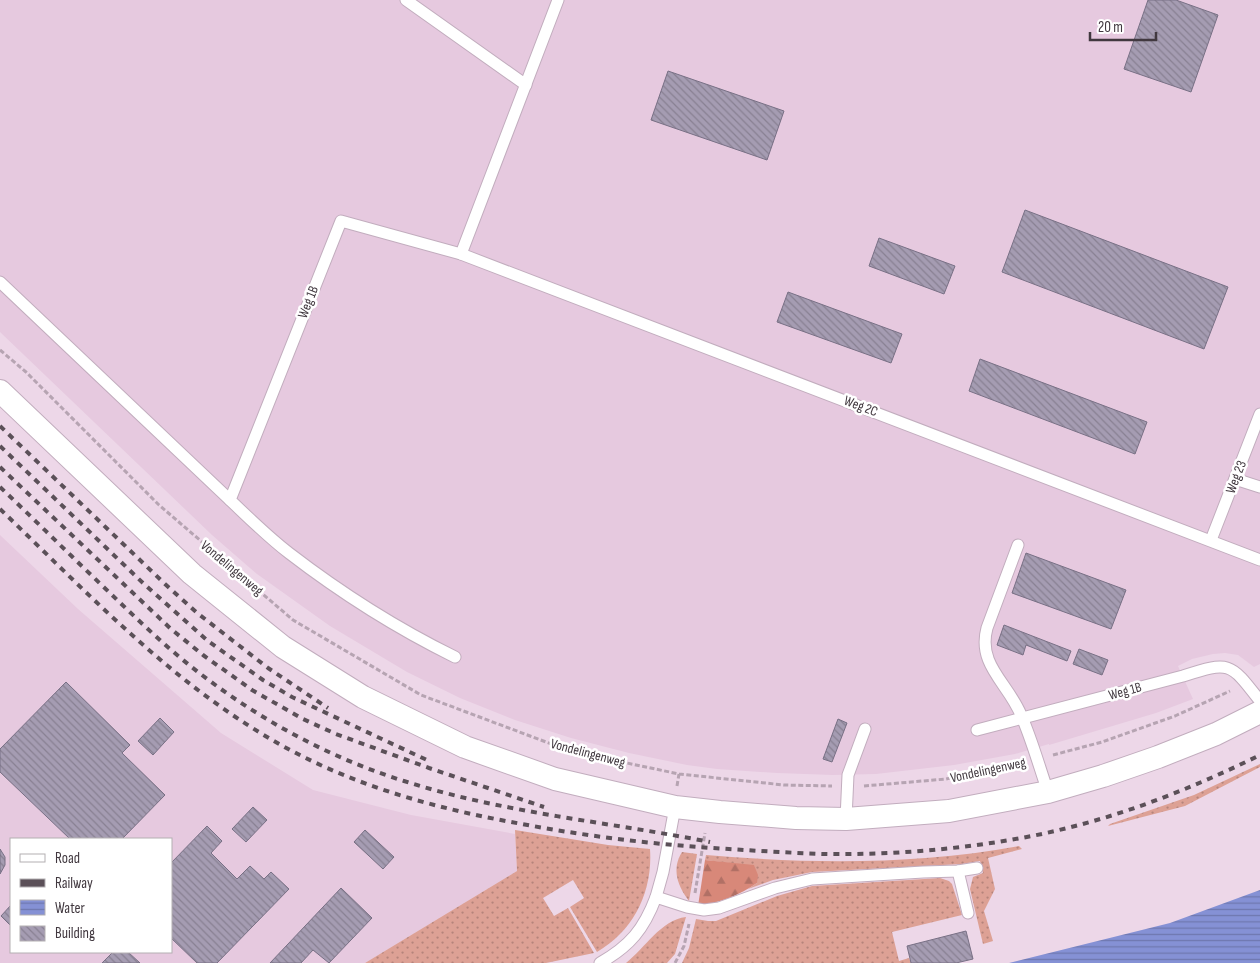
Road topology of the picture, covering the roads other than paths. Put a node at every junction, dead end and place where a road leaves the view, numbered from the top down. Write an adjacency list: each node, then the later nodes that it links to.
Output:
1 (406, 0): 3 (lane)
2 (558, 0): 3 (lane)
3 (526, 85): 4 (lane)
4 (461, 254): 10 (lane, Weg 1B); 11 (lane, Weg 2C)
5 (0, 282): 10 (lane)
6 (0, 391): 21 (street, Vondelingenweg)
7 (1260, 414): 8 (lane, Weg 23)
8 (1235, 479): 9 (lane); 11 (lane, Weg 23)
9 (1260, 487)
10 (230, 500): 14 (lane)
11 (1211, 540): 13 (lane, Weg 2C)
12 (1018, 545): 17 (lane)
13 (1260, 560)
14 (454, 657)
15 (1260, 702): 17 (lane, Weg 1B)
16 (1260, 712): 20 (street, Vondelingenweg)
17 (1022, 718): 19 (lane, Weg 1B); 20 (lane)
18 (864, 729): 22 (lane)
19 (977, 730)
20 (1048, 792): 22 (street, Vondelingenweg)
21 (674, 807): 22 (street, Vondelingenweg); 25 (lane)
22 (846, 819)
23 (977, 868): 24 (lane)
24 (958, 871): 25 (lane); 26 (lane)
25 (656, 897): 27 (lane)
26 (968, 913)
27 (600, 963)

